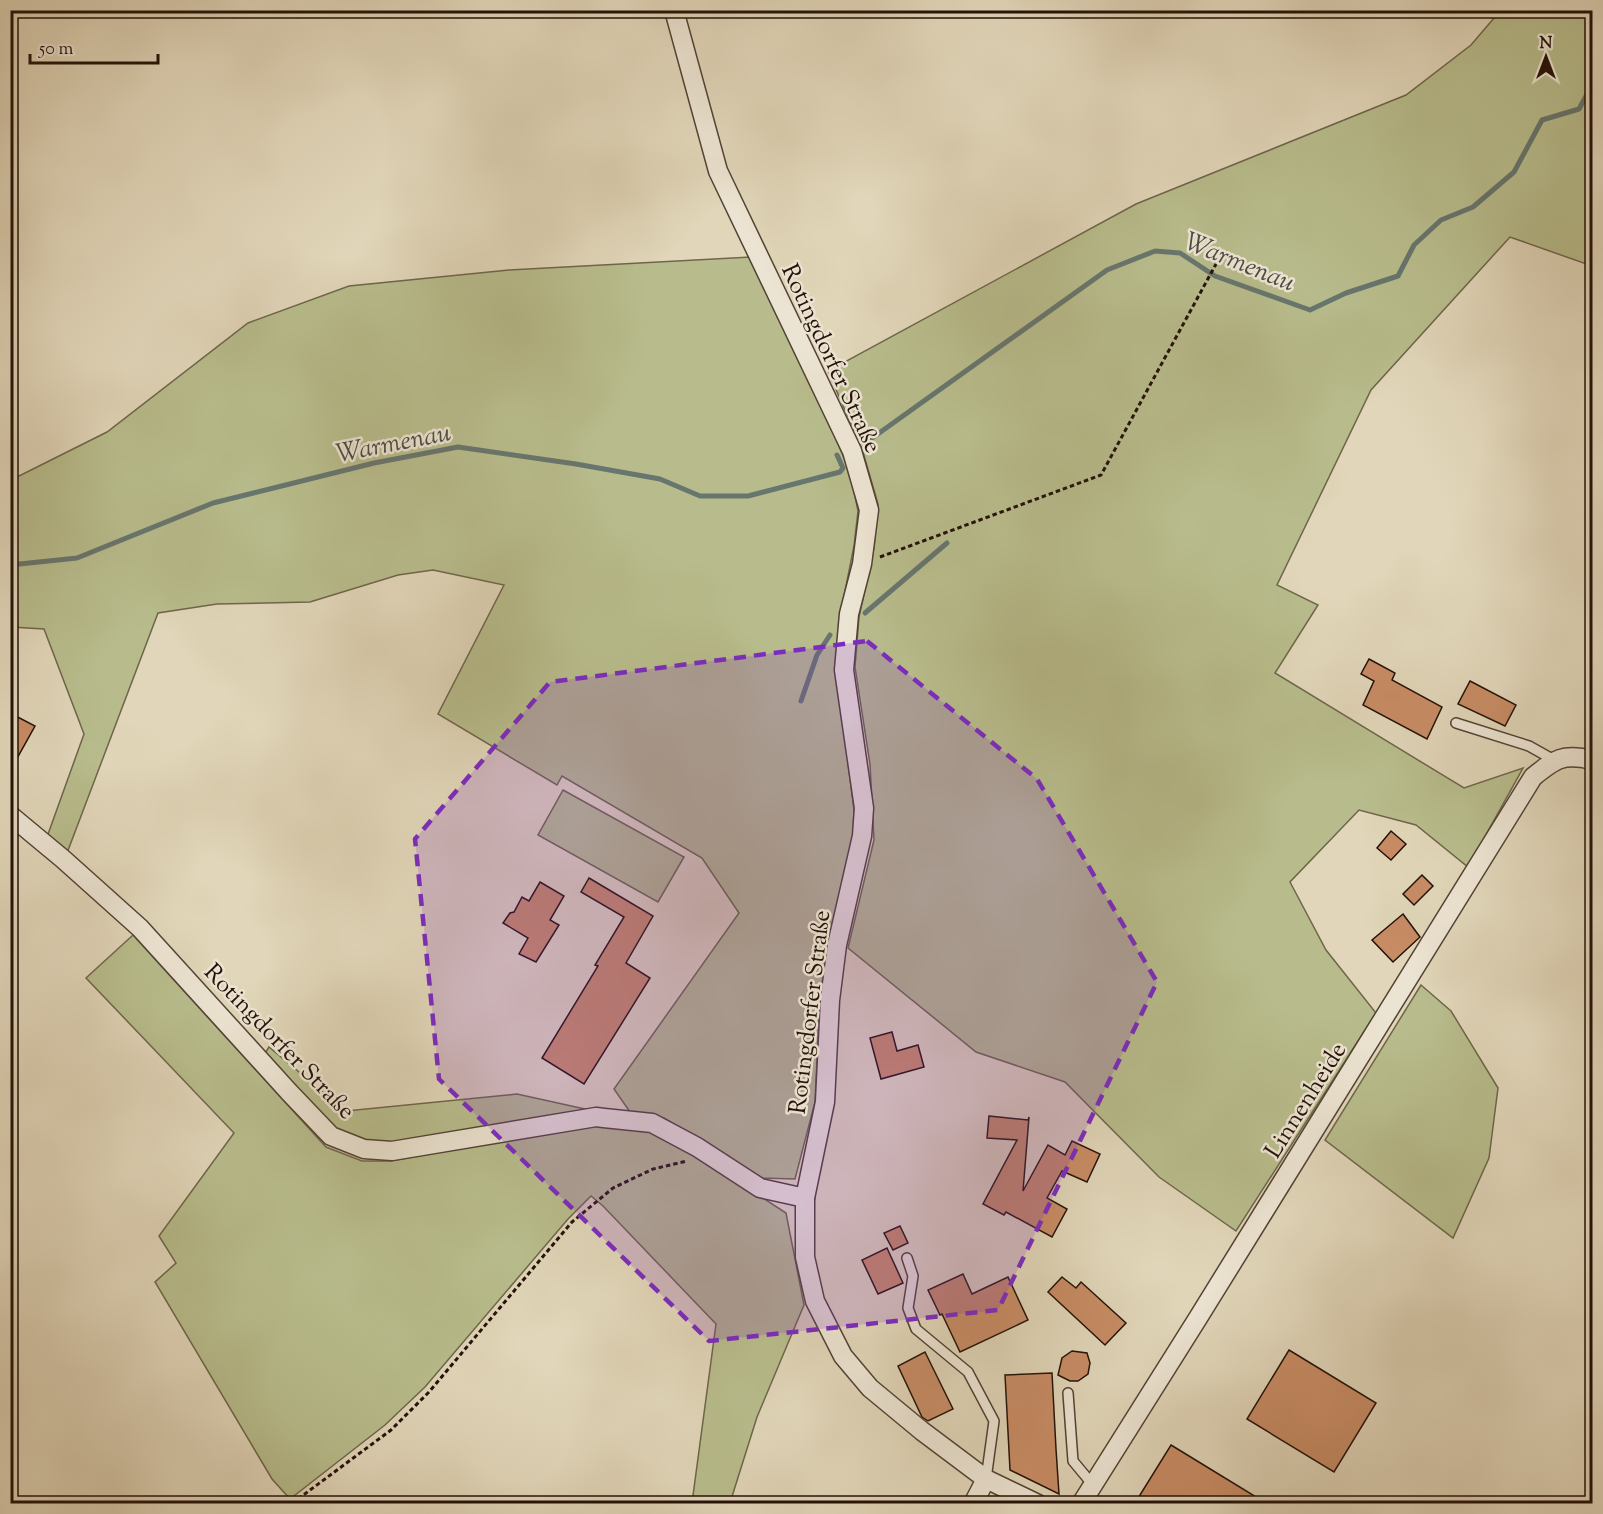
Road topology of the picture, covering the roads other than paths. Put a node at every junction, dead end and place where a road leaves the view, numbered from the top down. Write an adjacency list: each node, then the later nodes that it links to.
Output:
1 (674, 10): 6 (street, Rotingdorfer Straße)
2 (1456, 723): 3 (lane)
3 (1554, 760): 4 (street); 10 (street, Linnenheide)
4 (1593, 760)
5 (10, 815): 6 (street, Rotingdorfer Straße)
6 (805, 1198): 9 (street, Rotingdorfer Straße)
7 (907, 1258): 9 (lane)
8 (1068, 1393): 10 (lane)
9 (986, 1479): 11 (street); 12 (street, Rotingdorfer Straße)
10 (1093, 1485): 13 (street, Linnenheide)
11 (973, 1503)
12 (1038, 1503)
13 (1081, 1503)

